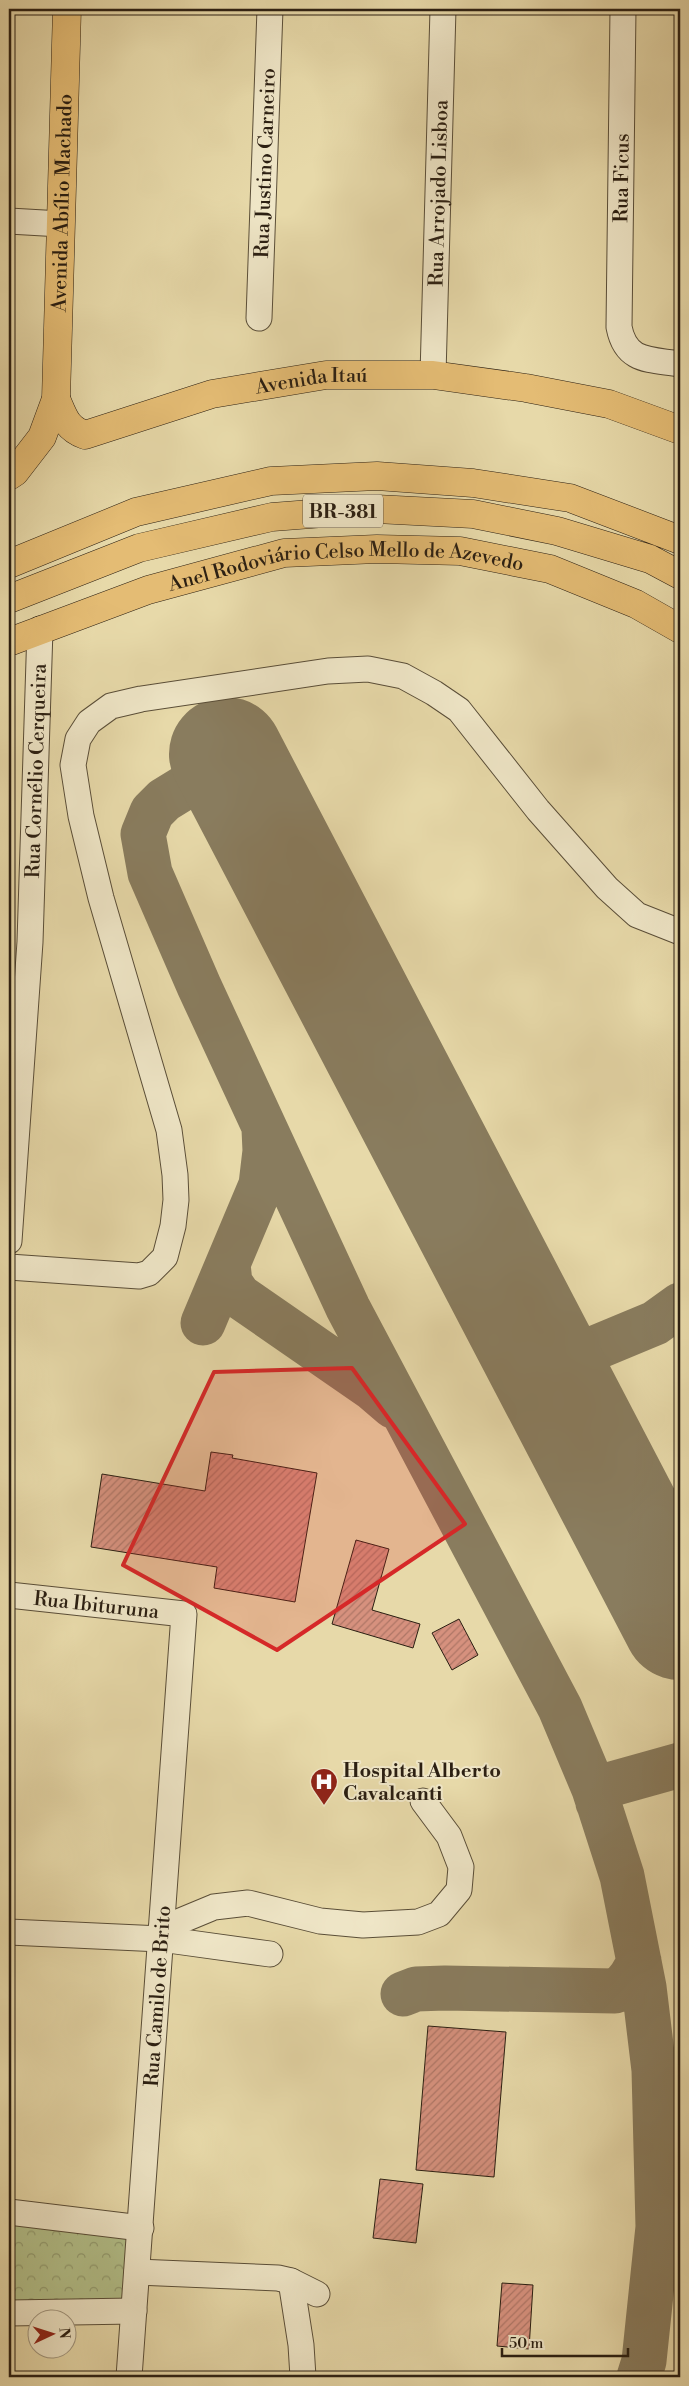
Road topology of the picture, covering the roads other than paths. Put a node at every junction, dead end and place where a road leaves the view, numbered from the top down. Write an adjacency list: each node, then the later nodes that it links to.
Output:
1 (66, 9): 6 (main road, Avenida Abílio Machado)
2 (270, 9): 7 (street, Rua Justino Carneiro)
3 (443, 9): 9 (street, Rua Arrojado Lisboa)
4 (623, 9): 8 (street, Rua Ficus)
5 (9, 221): 6 (street)
6 (61, 224): 10 (main road, Avenida Abílio Machado)
7 (260, 318)
8 (680, 364)
9 (433, 375): 10 (main road, Avenida Itaú); 11 (main road, Avenida Itaú)
10 (56, 399): 12 (main road)
11 (680, 430)
12 (9, 476)
13 (680, 540): 14 (main road, BR-381)
14 (9, 564)
15 (680, 575): 16 (main road, Anel Rodoviário Celso Mello de Azevedo / BR-381)
16 (9, 599)
17 (40, 629): 18 (main road, Anel Rodoviário Celso Mello de Azevedo); 19 (main road, Anel Rodoviário Celso Mello de Azevedo); 21 (street, Rua Cornélio Cerqueira)
18 (680, 629)
19 (9, 642)
20 (680, 932): 23 (street)
21 (19, 941): 22 (street, Rua Cornélio Cerqueira)
22 (9, 1241)
23 (9, 1267)
24 (9, 1595): 25 (street, Rua Ibituruna)
25 (184, 1614): 28 (street, Rua Camilo de Brito)
26 (423, 1801): 28 (street)
27 (9, 1932): 28 (street)
28 (161, 1934): 29 (street); 31 (street, Rua Camilo de Brito)
29 (270, 1954)
30 (9, 2212): 31 (street)
31 (141, 2228): 32 (street, Rua Camilo de Brito)
32 (136, 2272): 33 (street); 35 (street, Rua Camilo de Brito)
33 (285, 2280): 34 (street); 37 (street)
34 (317, 2294)
35 (134, 2311): 36 (street); 38 (street, Rua Camilo de Brito)
36 (9, 2313)
37 (305, 2376)
38 (129, 2377)

